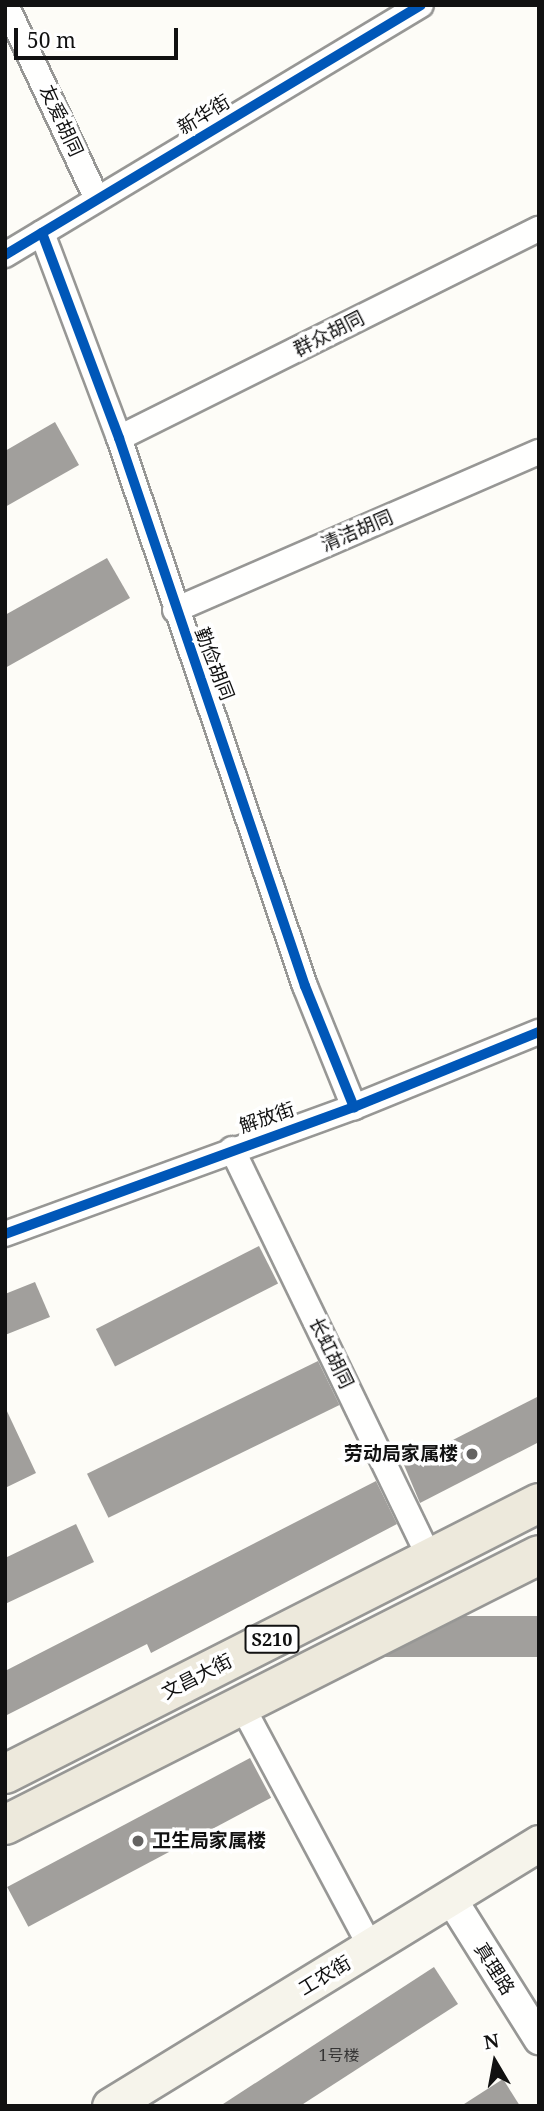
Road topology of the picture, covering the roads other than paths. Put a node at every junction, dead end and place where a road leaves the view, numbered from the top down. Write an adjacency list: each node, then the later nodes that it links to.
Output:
1 (6, 5): 3 (street, 友爱胡同)
2 (421, 5): 3 (street, 新华街)
3 (97, 199): 5 (street, 新华街)
4 (539, 229): 7 (street, 群众胡同)
5 (42, 233): 6 (street, 新华街); 7 (street, 勤俭胡同)
6 (5, 254)
7 (119, 438): 9 (street, 勤俭胡同)
8 (539, 452): 9 (street, 清洁胡同)
9 (175, 610): 11 (street, 勤俭胡同)
10 (539, 1032): 11 (street, 解放街)
11 (354, 1107): 12 (street, 解放街)
12 (232, 1149): 13 (street, 解放街); 16 (street, 长虹胡同)
13 (5, 1234)
14 (539, 1503): 16 (main road, 文昌大街 / S210)
15 (539, 1555): 17 (main road)
16 (430, 1558): 18 (main road, 文昌大街 / S210)
17 (243, 1706): 19 (main road); 22 (street)
18 (5, 1774)
19 (5, 1825)
20 (539, 1843): 21 (main road, 工农街)
21 (450, 1897): 22 (main road, 工农街); 23 (street, 真理路)
22 (371, 1948): 24 (main road, 工农街)
23 (539, 2039)
24 (110, 2106)

